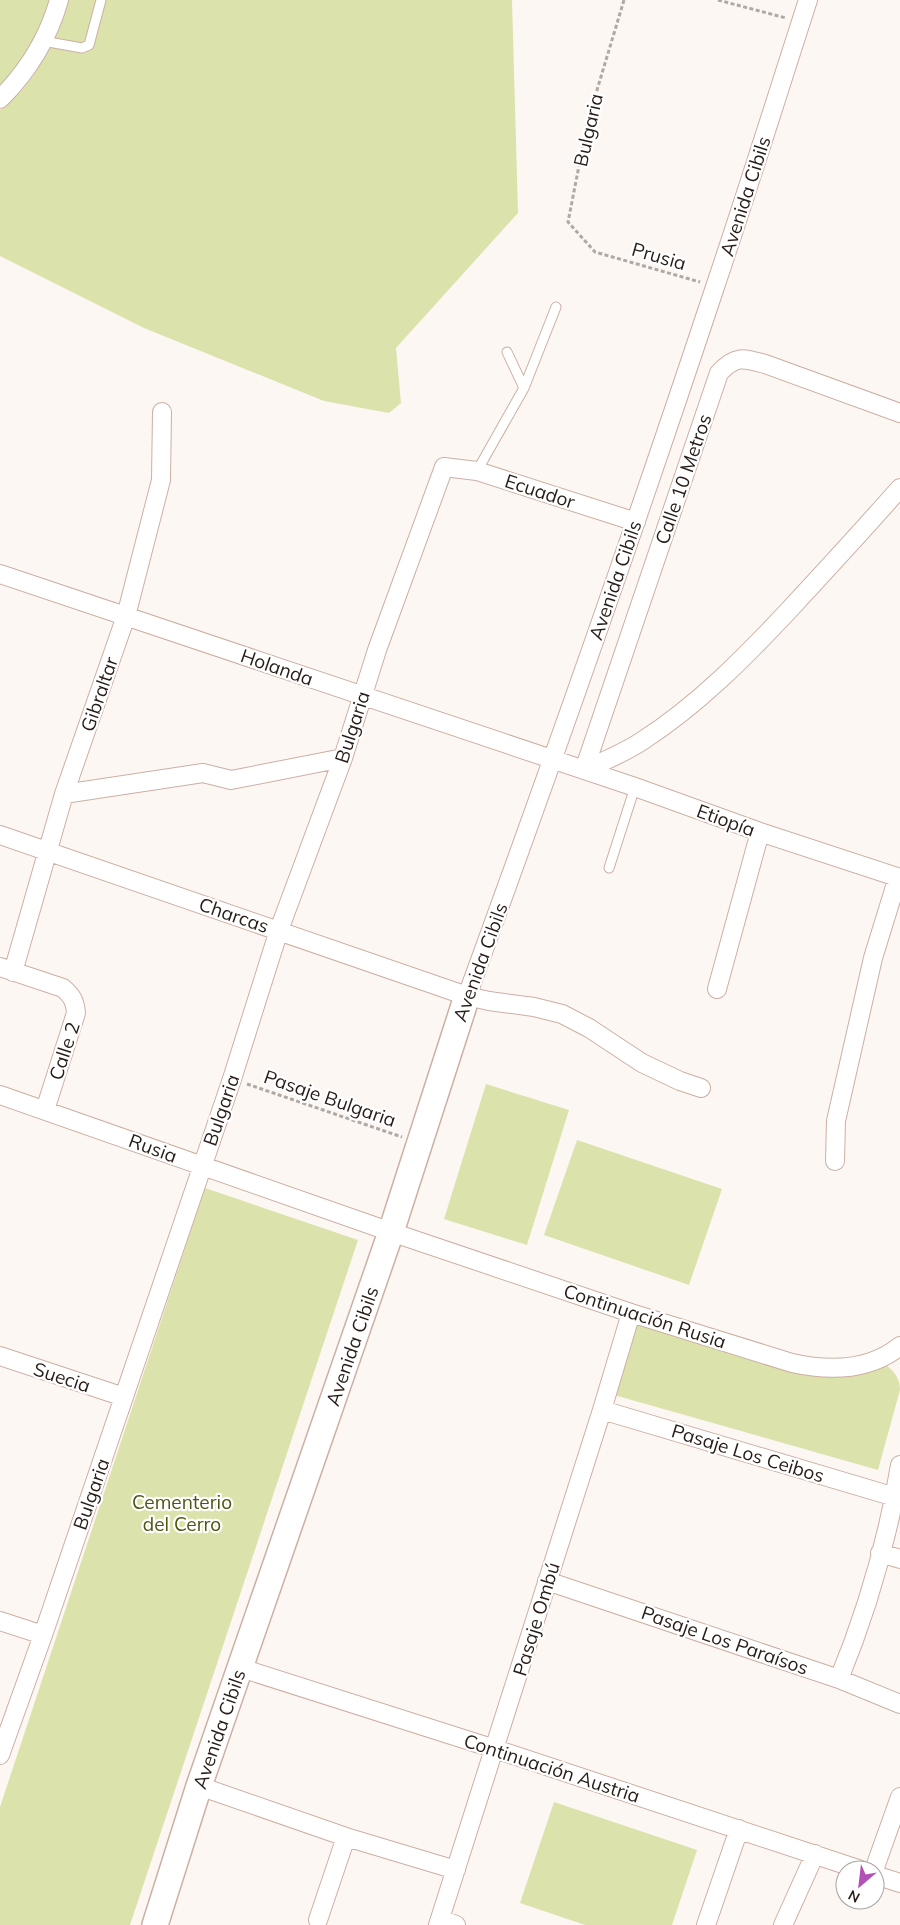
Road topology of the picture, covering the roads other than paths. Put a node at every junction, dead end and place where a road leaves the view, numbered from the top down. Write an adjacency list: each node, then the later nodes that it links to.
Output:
1 (59, 0): 4 (street)
2 (101, 0): 4 (lane)
3 (808, 0): 14 (street, Avenida Cibils)
4 (43, 41): 5 (street)
5 (0, 99)
6 (556, 307): 8 (lane)
7 (506, 352): 8 (lane)
8 (524, 388): 12 (lane)
9 (162, 412): 16 (street, Gibraltar)
10 (900, 413): 20 (street, Calle 10 Metros)
11 (444, 467): 12 (street, Ecuador); 17 (street, Bulgaria)
12 (477, 471): 14 (street, Ecuador)
13 (900, 488): 20 (street)
14 (636, 522): 19 (street, Avenida Cibils)
15 (0, 574): 16 (street, Holanda)
16 (126, 616): 17 (street, Holanda); 22 (street, Gibraltar)
17 (363, 696): 18 (street, Bulgaria); 19 (street, Holanda)
18 (343, 758): 22 (street); 28 (street, Bulgaria)
19 (553, 760): 20 (street, Etiopía); 31 (street, Avenida Cibils)
20 (584, 770): 21 (street, Etiopía)
21 (635, 787): 23 (street, Etiopía); 26 (lane)
22 (64, 794): 25 (street, Gibraltar)
23 (760, 832): 27 (street, Etiopía); 30 (street)
24 (0, 835): 25 (street, Charcas)
25 (48, 851): 28 (street, Charcas); 29 (street, Gibraltar)
26 (610, 868)
27 (899, 877): 35 (street)
28 (279, 930): 31 (street, Charcas); 36 (street, Bulgaria)
29 (7, 969): 34 (street, Calle 2)
30 (717, 989)
31 (467, 996): 32 (street, Charcas); 37 (street, Avenida Cibils)
32 (701, 1088)
33 (0, 1095): 34 (street, Rusia)
34 (45, 1110): 36 (street, Rusia)
35 (835, 1160)
36 (203, 1166): 37 (street, Rusia); 41 (street, Bulgaria)
37 (392, 1232): 38 (street, Continuación Rusia); 50 (street, Avenida Cibils)
38 (631, 1313): 39 (street, Continuación Rusia); 42 (street, Pasaje Ombú)
39 (898, 1353)
40 (0, 1356): 41 (street, Suecia)
41 (124, 1397): 49 (street, Bulgaria)
42 (602, 1410): 44 (street, Pasaje Los Ceibos); 47 (street, Pasaje Ombú)
43 (900, 1465): 44 (street)
44 (894, 1497): 45 (street)
45 (880, 1553): 46 (street); 51 (street)
46 (900, 1559)
47 (548, 1581): 51 (street, Pasaje Los Paraísos); 53 (street, Pasaje Ombú)
48 (0, 1621): 49 (street)
49 (43, 1635): 54 (street, Bulgaria)
50 (241, 1668): 53 (street, Continuación Austria); 55 (street, Avenida Cibils)
51 (839, 1679): 52 (street, Pasaje Los Paraísos)
52 (900, 1704)
53 (495, 1749): 57 (street, Continuación Austria); 62 (street, Pasaje Ombú)
54 (0, 1755)
55 (199, 1786): 58 (street); 67 (street, Avenida Cibils)
56 (900, 1796): 60 (street)
57 (739, 1829): 59 (street, Continuación Austria); 68 (street)
58 (346, 1836): 62 (street); 65 (street)
59 (815, 1854): 61 (street, Continuación Austria); 69 (street)
60 (878, 1860)
61 (835, 1861)
62 (456, 1870): 66 (street, Pasaje Ombú)
63 (885, 1878): 64 (street)
64 (900, 1883)
65 (318, 1920)
66 (445, 1923)
67 (155, 1925)
68 (706, 1925)
69 (783, 1925)

